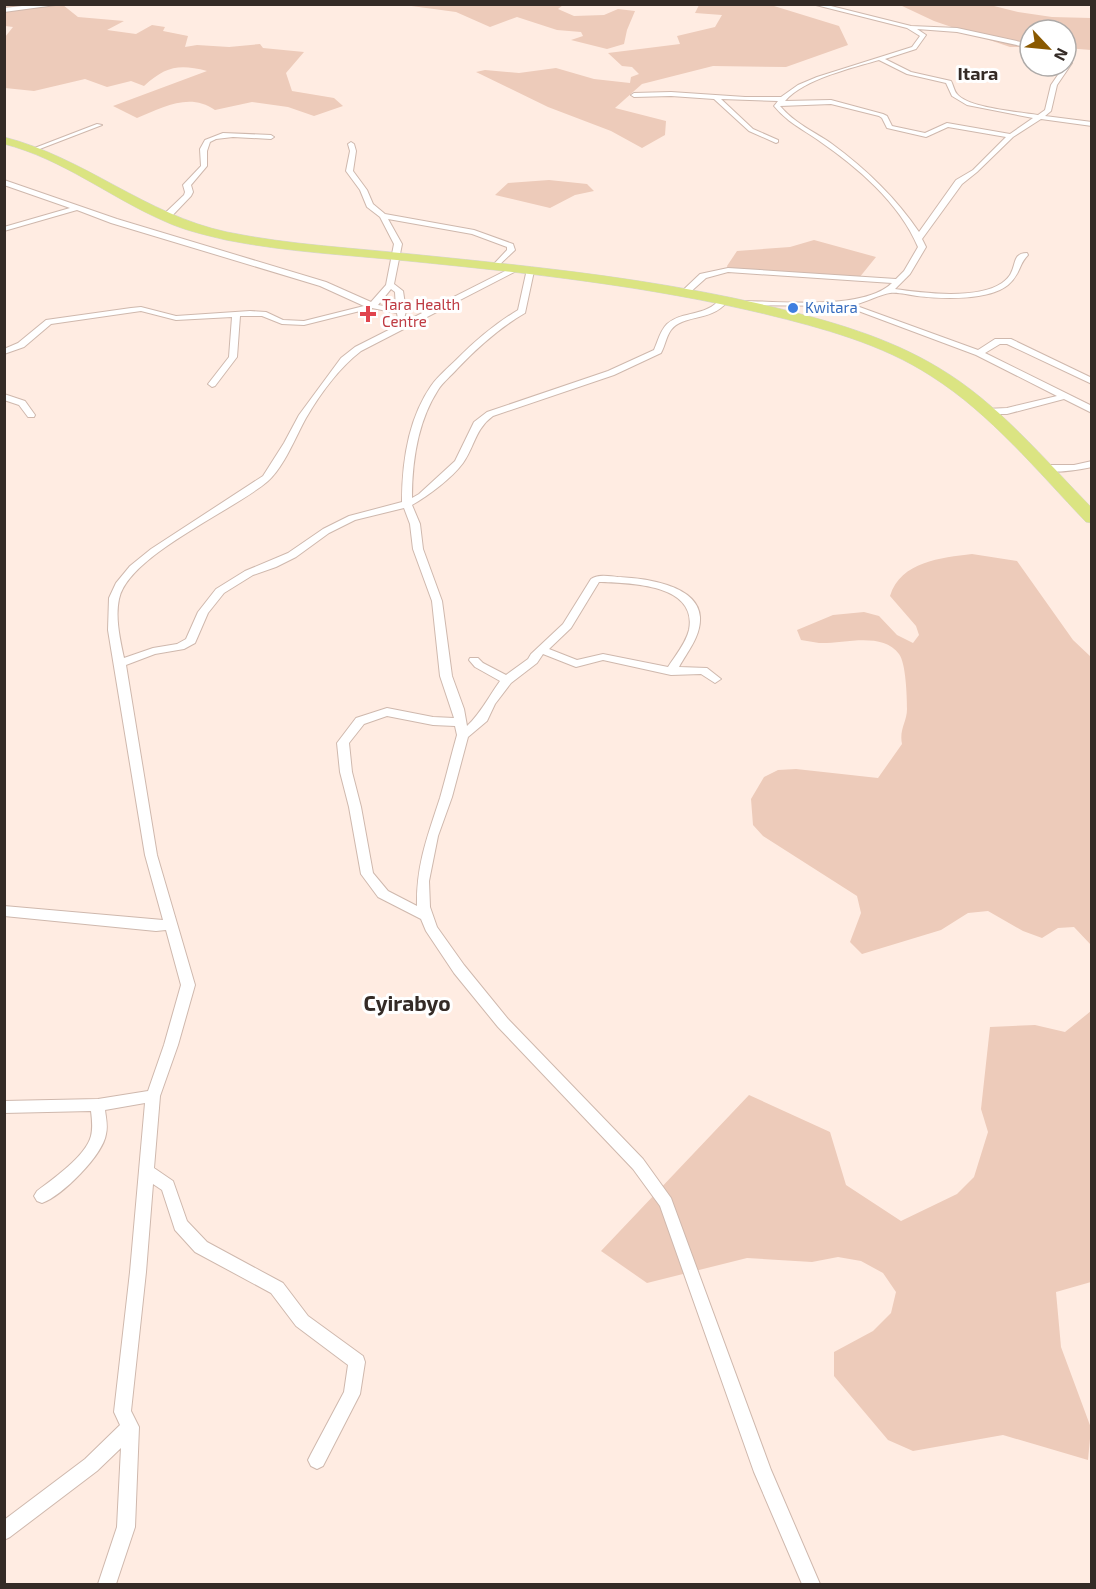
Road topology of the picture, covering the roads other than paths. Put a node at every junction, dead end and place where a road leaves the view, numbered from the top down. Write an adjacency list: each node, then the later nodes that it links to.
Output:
1 (62, 4): 3 (street)
2 (814, 4): 4 (street)
3 (4, 10)
4 (909, 27): 5 (street); 6 (street)
5 (1018, 43)
6 (879, 58): 10 (street); 11 (street)
7 (1059, 78): 11 (street)
8 (633, 95): 9 (street)
9 (716, 98): 10 (street); 17 (street)
10 (781, 101): 14 (street); 25 (street)
11 (1039, 117): 12 (street); 14 (street)
12 (1092, 124)
13 (99, 125): 19 (street)
14 (1011, 136): 25 (street)
15 (271, 137): 23 (street)
16 (4, 140): 19 (highway)
17 (776, 141)
18 (351, 144): 22 (street)
19 (35, 149): 23 (highway)
20 (4, 182): 21 (street)
21 (76, 208): 24 (street); 36 (street)
22 (383, 216): 27 (street); 28 (street)
23 (166, 218): 27 (highway)
24 (4, 229)
25 (919, 238): 30 (street)
26 (1024, 255): 32 (street)
27 (396, 256): 28 (highway); 31 (street)
28 (496, 266): 29 (highway)
29 (523, 270): 33 (highway); 39 (street); 51 (street)
30 (897, 281): 32 (street); 33 (street)
31 (390, 285): 36 (street); 37 (street)
32 (889, 290): 35 (street)
33 (684, 293): 34 (highway)
34 (730, 301): 35 (street); 47 (highway); 51 (street)
35 (845, 304): 41 (street)
36 (372, 306): 37 (street); 38 (street)
37 (402, 311): 39 (street)
38 (236, 315): 40 (street); 43 (street)
39 (404, 325): 55 (street)
40 (4, 352)
41 (979, 353): 42 (street); 44 (street)
42 (1092, 382)
43 (212, 384)
44 (1066, 396): 46 (street); 47 (street)
45 (4, 397): 48 (street)
46 (1091, 407)
47 (986, 412): 50 (highway)
48 (31, 415)
49 (1092, 464): 50 (street)
50 (1043, 468): 52 (highway)
51 (407, 504): 55 (street); 59 (street)
52 (1092, 518)
53 (542, 650): 56 (street); 56 (street); 58 (street)
54 (474, 660): 58 (street)
55 (120, 663): 62 (street)
56 (671, 671): 57 (street)
57 (715, 679)
58 (507, 680): 59 (street)
59 (462, 728): 61 (street); 61 (street)
60 (4, 911): 62 (street)
61 (427, 916): 72 (street)
62 (172, 924): 63 (street)
63 (153, 1096): 64 (street); 66 (street)
64 (98, 1105): 65 (street); 67 (street)
65 (4, 1107)
66 (146, 1170): 68 (street); 69 (street)
67 (42, 1196)
68 (130, 1427): 70 (street); 71 (street)
69 (317, 1460)
70 (4, 1531)
71 (107, 1584)
72 (811, 1584)

